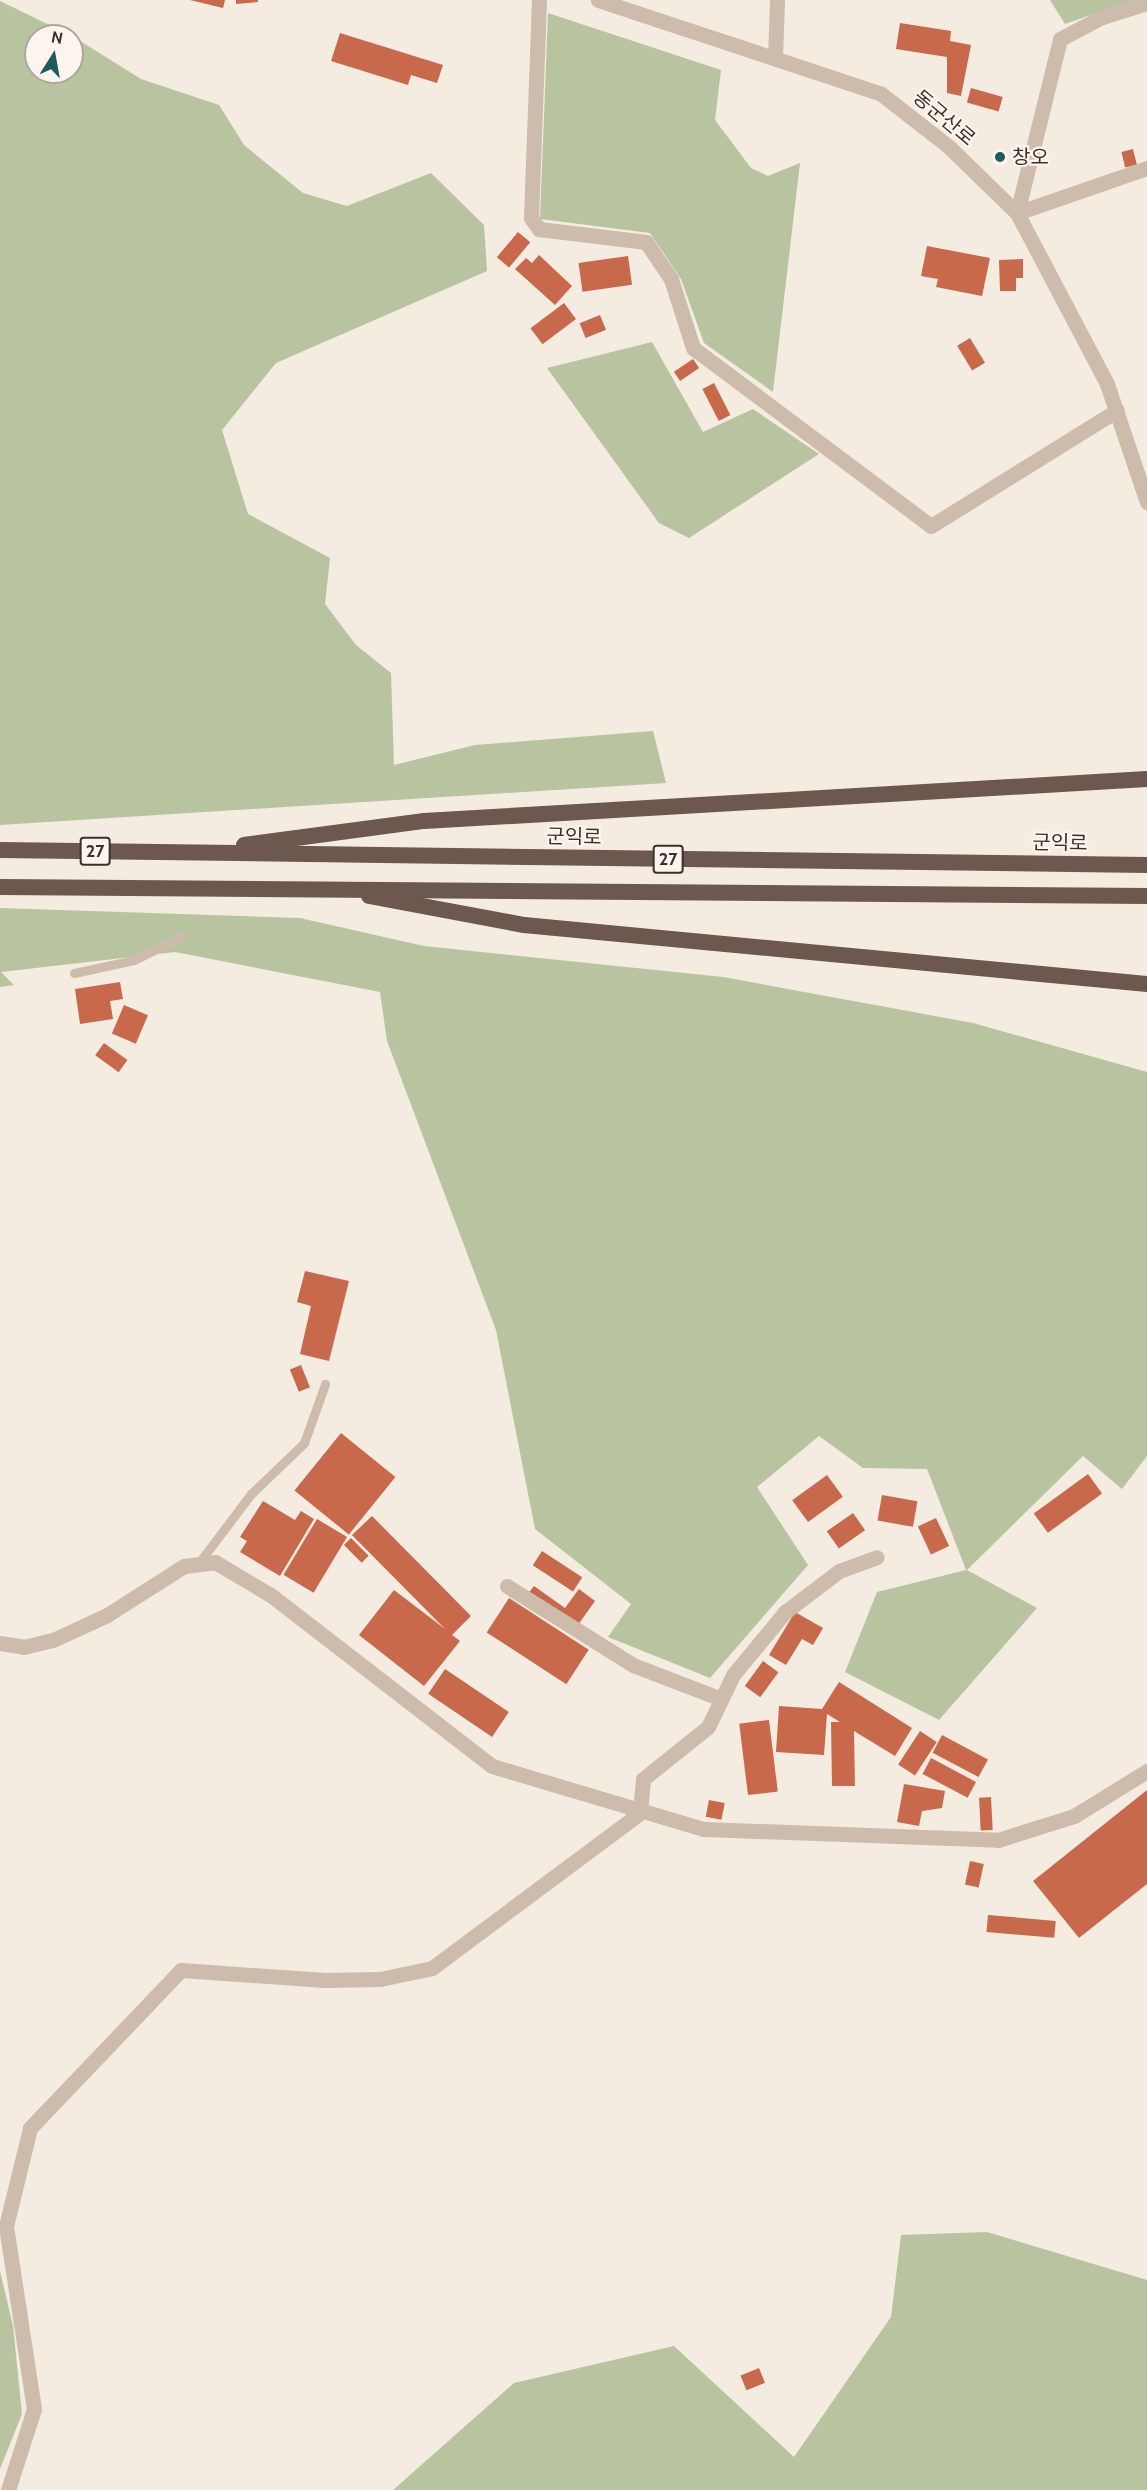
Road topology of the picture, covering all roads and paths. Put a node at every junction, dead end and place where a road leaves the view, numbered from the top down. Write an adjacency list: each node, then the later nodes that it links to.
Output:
1 (539, 0): 8 (street)
2 (598, 0): 5 (street, 동군산로)
3 (777, 0): 5 (street)
4 (1147, 3): 7 (street)
5 (775, 58): 7 (street, 동군산로)
6 (1147, 168): 7 (street)
7 (1017, 213): 8 (street, 동군산로)
8 (1117, 410): 9 (street, 동군산로)
9 (1146, 499)
10 (1145, 776): 12 (highway)
11 (0, 850): 12 (highway, 군익로 / 27)
12 (189, 853): 13 (highway, 군익로 / 27)
13 (1147, 865)
14 (0, 886): 15 (highway, 27)
15 (327, 888): 16 (highway, 27); 19 (highway)
16 (1147, 896)
17 (181, 937): 18 (lane)
18 (74, 973)
19 (1147, 984)
20 (325, 1384): 22 (lane)
21 (877, 1557): 25 (street)
22 (198, 1564): 24 (street); 27 (street)
23 (507, 1586): 25 (street)
24 (0, 1643)
25 (722, 1699): 27 (street)
26 (1147, 1771): 27 (street)
27 (640, 1813): 28 (street)
28 (4, 2238): 29 (street)
29 (8, 2490)

